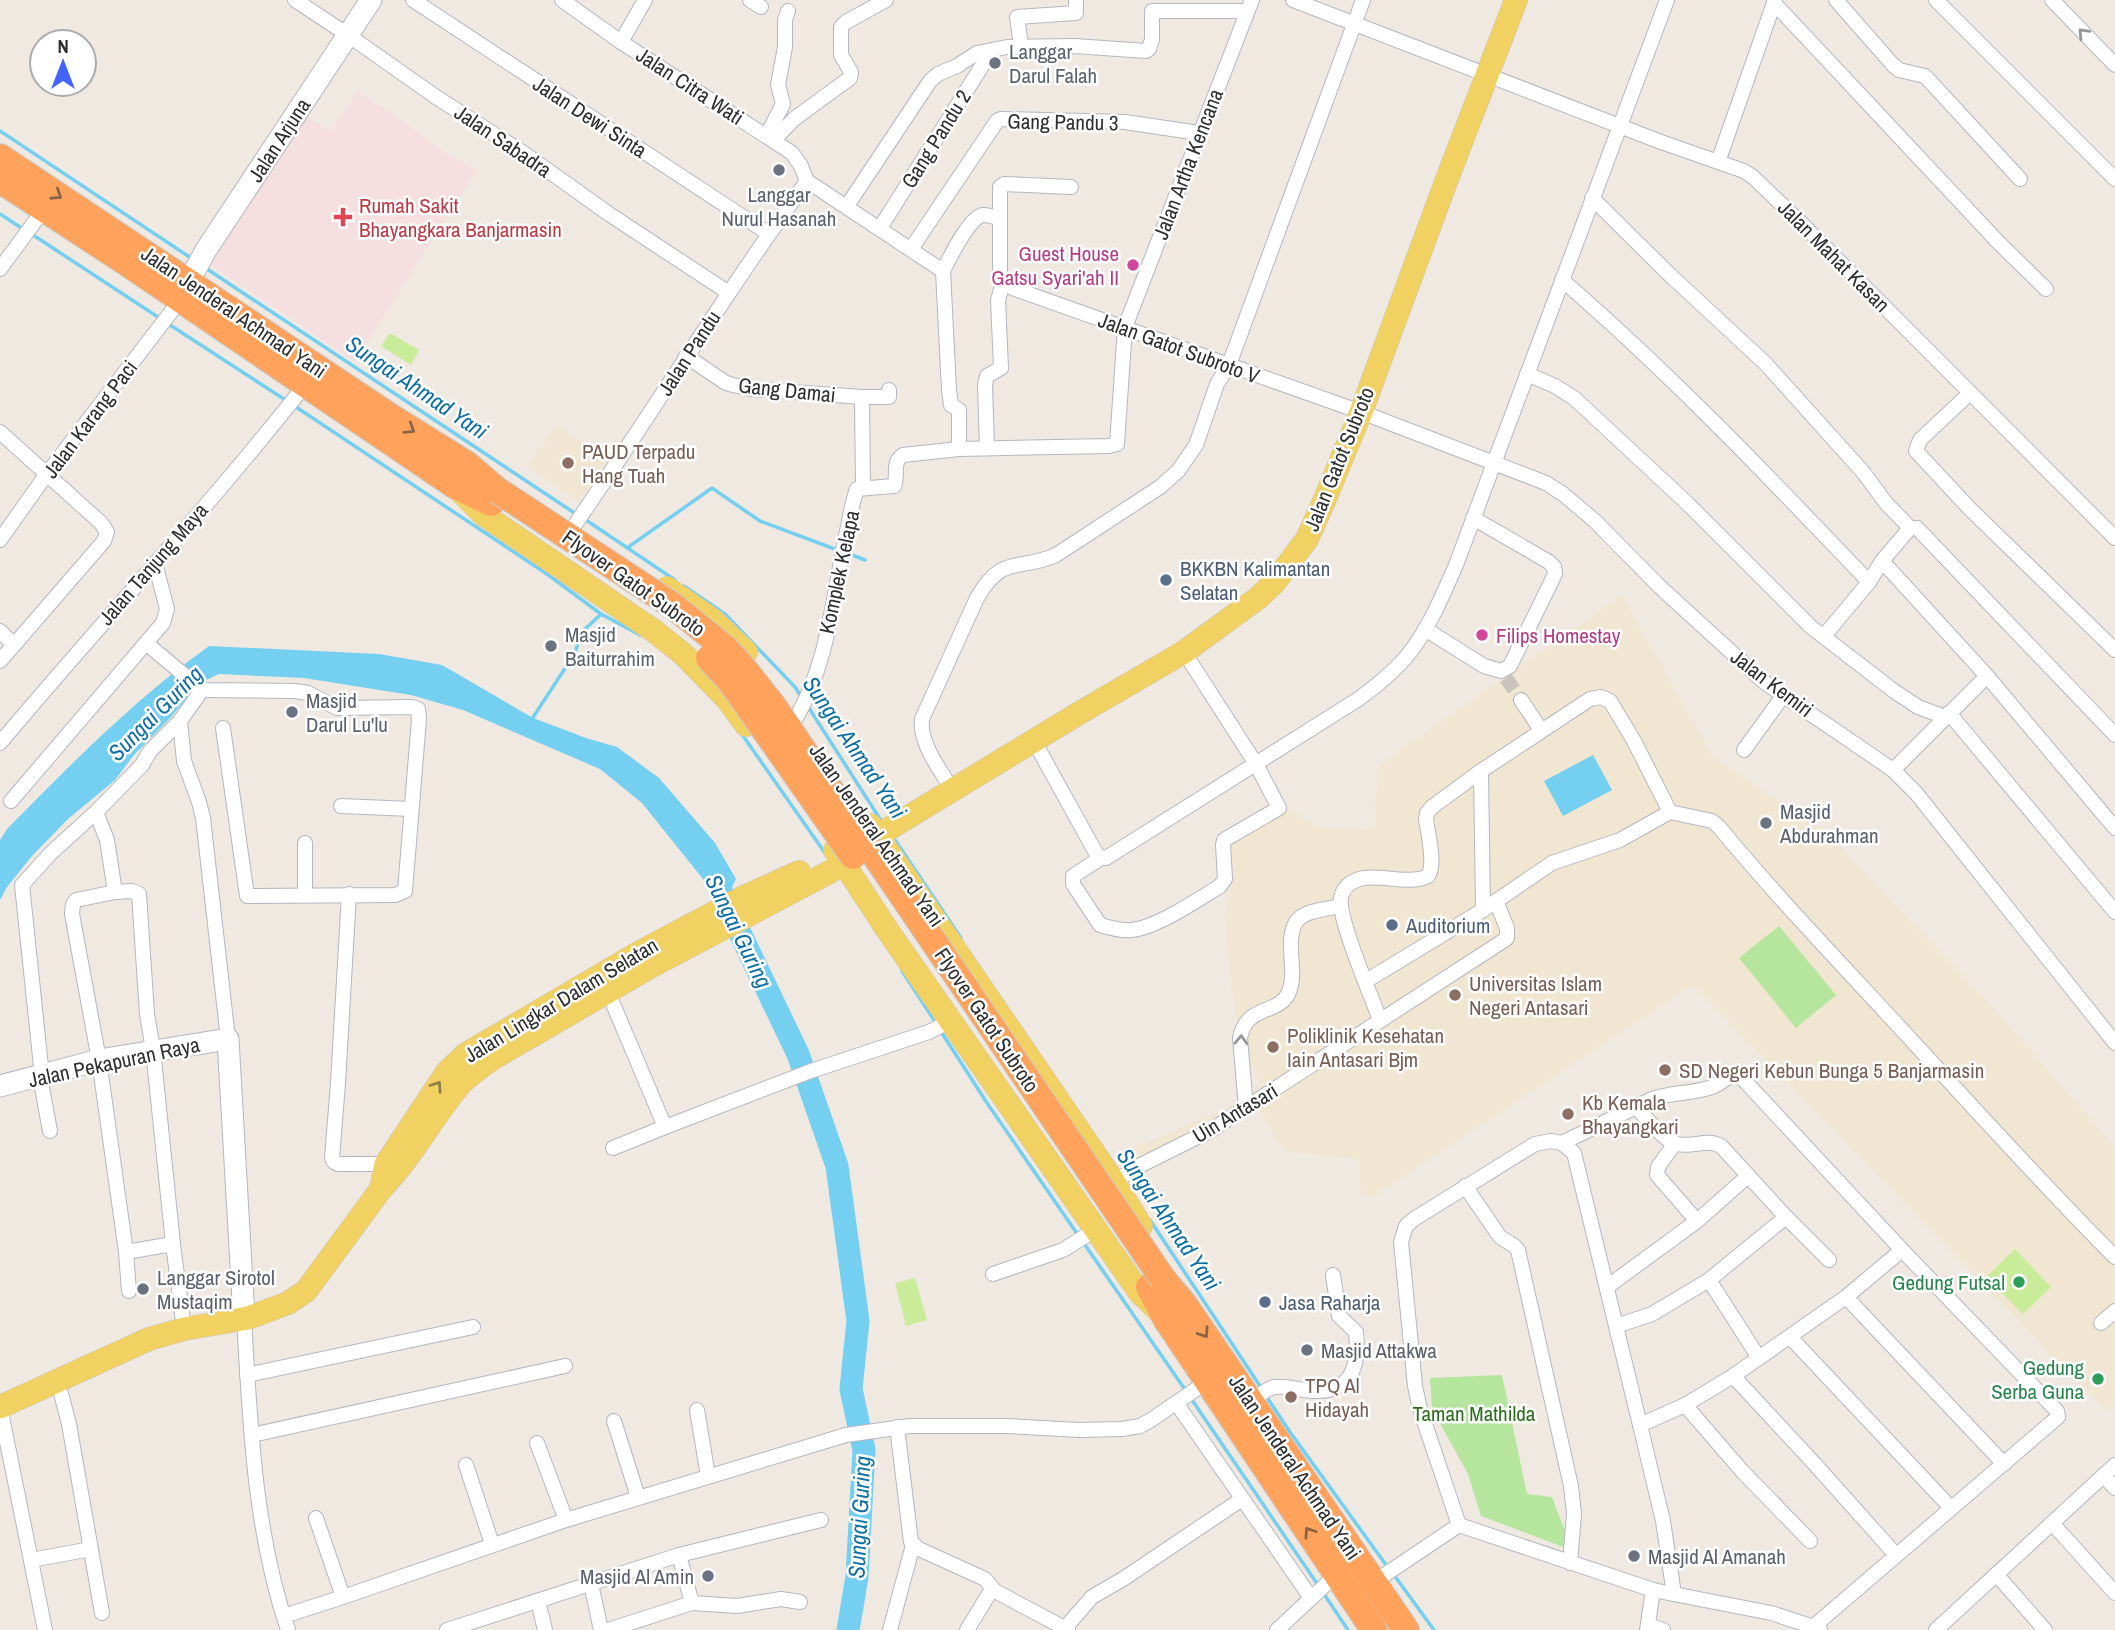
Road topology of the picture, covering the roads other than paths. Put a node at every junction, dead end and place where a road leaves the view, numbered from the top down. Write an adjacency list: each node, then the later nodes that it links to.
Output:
1 (295, 0): 20 (street, Jalan Sabadra)
2 (371, 0): 20 (street, Jalan Arjuna)
3 (413, 0): 41 (street, Jalan Dewi Sinta)
4 (562, 0): 21 (street, Jalan Citra Wati)
5 (645, 0): 21 (street)
6 (886, 0): 28 (street)
7 (1076, 0): 22 (street)
8 (1293, 0): 19 (street, Jalan Mahat Kasan)
9 (1363, 0): 19 (street)
10 (1516, 0): 25 (main road, Jalan Gatot Subroto)
11 (1667, 0): 26 (street)
12 (1836, 0): 31 (street)
13 (1936, 0): 32 (street)
14 (2052, 0): 24 (street, one-way to 14)
15 (1775, 1): 30 (street); 47 (street)
16 (1152, 5): 17 (street); 22 (street)
17 (1249, 5): 27 (street, Jalan Artha Kencana)
18 (788, 10): 28 (street)
19 (1353, 24): 25 (street, Jalan Mahat Kasan); 53 (street)
20 (348, 35): 48 (street, Jalan Arjuna); 49 (street, Jalan Sabadra)
21 (621, 42): 28 (street, Jalan Citra Wati)
22 (1021, 46): 23 (street)
23 (992, 50): 37 (street); 40 (street, Gang Pandu 2)
24 (2115, 65)
25 (1488, 75): 26 (street, Jalan Mahat Kasan); 59 (main road, Jalan Gatot Subroto)
26 (1620, 126): 30 (street, Jalan Mahat Kasan); 36 (street)
27 (1199, 133): 42 (street, Gang Pandu 3); 50 (street, Jalan Artha Kencana)
28 (770, 138): 34 (street, Jalan Citra Wati)
29 (0, 157): 48 (highway, Jalan Jenderal Achmad Yani, one-way to 48)
30 (1718, 162): 57 (street, Jalan Mahat Kasan)
31 (2020, 179)
32 (2115, 179)
33 (0, 180): 38 (highway, Jalan Jenderal Achmad Yani)
34 (807, 181): 37 (street); 41 (street, Jalan Pandu)
35 (1072, 187): 39 (street)
36 (1592, 198): 46 (street); 71 (street)
37 (847, 206): 40 (street)
38 (41, 214): 43 (street); 48 (highway, Jalan Jenderal Achmad Yani)
39 (1000, 219): 44 (street); 45 (street)
40 (880, 228): 42 (street)
41 (769, 234): 49 (street, Jalan Pandu)
42 (911, 249): 44 (street)
43 (0, 269)
44 (943, 271): 63 (street)
45 (1002, 280): 50 (street, Jalan Gatot Subroto V); 62 (street)
46 (1562, 281): 54 (street); 76 (street)
47 (2046, 289)
48 (184, 290): 51 (highway, Jalan Jenderal Achmad Yani); 65 (street, Jalan Karang Paci)
49 (729, 293): 52 (street, Jalan Pandu)
50 (1125, 327): 53 (street, Jalan Gatot Subroto V); 62 (street, Jalan Artha Kencana)
51 (261, 342): 55 (highway, Jalan Jenderal Achmad Yani); 60 (highway, Jalan Jenderal Achmad Yani)
52 (686, 356): 58 (street, Gang Damai); 70 (street, Jalan Pandu)
53 (1228, 365): 59 (street, Jalan Gatot Subroto V); 103 (street)
54 (1527, 374): 64 (street); 79 (street)
55 (302, 389): 60 (highway, Jalan Jenderal Achmad Yani); 75 (street, Jalan Tanjung Maya)
56 (889, 390): 58 (street, Gang Damai)
57 (1970, 393): 72 (street, Jalan Mahat Kasan); 82 (street)
58 (862, 397): 67 (street)
59 (1361, 412): 64 (street, Jalan Kemiri); 83 (main road, Jalan Gatot Subroto)
60 (366, 413): 66 (highway, Jalan Jenderal Achmad Yani)
61 (0, 432): 65 (street)
62 (987, 448): 63 (street)
63 (959, 449): 67 (street, Komplek Kelapa)
64 (1494, 462): 69 (street); 87 (street, Jalan Kemiri)
65 (46, 475): 73 (street, Jalan Karang Paci); 81 (street)
66 (461, 475): 68 (highway, Jalan Jenderal Achmad Yani); 70 (main road, Jalan Jenderal Achmad Yani); 102 (main road, Jalan Jenderal Achmad Yani)
67 (863, 487): 89 (street, Komplek Kelapa)
68 (494, 496): 156 (highway, Flyover Gatot Subroto, bridge)
69 (1473, 518): 77 (street); 77 (street)
70 (578, 520): 89 (main road, Jalan Jenderal Achmad Yani)
71 (1910, 528): 74 (street); 94 (street)
72 (2115, 538)
73 (0, 540)
74 (1882, 561): 76 (street); 85 (street)
75 (155, 563): 80 (street); 96 (street, Jalan Tanjung Maya)
76 (1869, 582): 79 (street)
77 (1425, 629): 99 (street)
78 (0, 631): 81 (street)
79 (1824, 636): 90 (street)
80 (146, 643): 86 (street); 104 (street)
81 (15, 645): 84 (street)
82 (2115, 650)
83 (1184, 652): 95 (main road, Jalan Gatot Subroto); 99 (street)
84 (0, 661)
85 (1986, 676): 90 (street); 110 (street)
86 (199, 688): 91 (street); 106 (street)
87 (1783, 696): 97 (street); 100 (street, Jalan Kemiri)
88 (1521, 700): 93 (street)
89 (802, 708): 98 (main road, Jalan Jenderal Achmad Yani)
90 (1947, 715): 100 (street); 121 (street)
91 (180, 721): 108 (street); 128 (street)
92 (223, 728): 116 (street)
93 (1541, 730): 101 (street); 107 (street)
94 (2115, 734)
95 (1034, 741): 103 (main road, Jalan Gatot Subroto); 112 (street)
96 (0, 743)
97 (1744, 750)
98 (825, 761): 102 (main road); 109 (main road, Jalan Jenderal Achmad Yani)
99 (1256, 764): 112 (street); 112 (street)
100 (1893, 770): 129 (street, Jalan Kemiri)
101 (1480, 771): 119 (street); 120 (street)
102 (786, 782): 113 (main road, Jalan Jenderal Achmad Yani)
103 (952, 790): 109 (main road, Jalan Gatot Subroto)
104 (11, 801)
105 (341, 806): 106 (street)
106 (411, 808): 115 (street)
107 (1670, 811): 117 (street); 151 (street)
108 (96, 812): 114 (street); 132 (street)
109 (890, 828): 113 (main road, Jalan Gatot Subroto); 118 (main road, Jalan Jenderal Achmad Yani)
110 (2115, 828)
111 (305, 843): 116 (street)
112 (1101, 858)
113 (830, 863): 122 (main road, Jalan Lingkar Dalam Selatan); 123 (main road, Jalan Jenderal Achmad Yani)
114 (115, 892): 130 (street); 131 (street)
115 (349, 894): 116 (street); 141 (street)
116 (305, 895)
117 (1496, 901): 120 (street); 126 (street, Uin Antasari)
118 (926, 905): 123 (main road); 143 (main road, Jalan Jenderal Achmad Yani)
119 (1341, 906): 124 (street); 135 (street, one-way to 119)
120 (1483, 910): 124 (street)
121 (2115, 912)
122 (722, 918): 125 (main road, Jalan Lingkar Dalam Selatan); 141 (main road, Jalan Lingkar Dalam Selatan, one-way to 122)
123 (888, 931): 127 (main road, Jalan Jenderal Achmad Yani)
124 (1366, 981): 126 (street)
125 (608, 992): 136 (street); 141 (main road, Jalan Lingkar Dalam Selatan)
126 (1380, 1020): 135 (street, Uin Antasari)
127 (947, 1023): 136 (street); 147 (main road, Jalan Jenderal Achmad Yani)
128 (228, 1039): 130 (street, Jalan Pekapuran Raya); 162 (street)
129 (2115, 1043)
130 (153, 1050): 131 (street, Jalan Pekapuran Raya); 148 (street)
131 (99, 1060): 132 (street, Jalan Pekapuran Raya); 150 (street)
132 (41, 1076): 133 (street, Jalan Pekapuran Raya); 137 (street)
133 (0, 1086)
134 (1636, 1107): 138 (street); 139 (street); 149 (street)
135 (1245, 1108): 143 (street, Uin Antasari)
136 (665, 1127): 140 (street)
137 (50, 1131)
138 (1562, 1143): 144 (street); 157 (street)
139 (1675, 1143): 142 (street); 146 (street)
140 (613, 1148)
141 (392, 1167): 162 (main road)
142 (1748, 1176): 145 (street); 146 (street)
143 (1117, 1180): 160 (main road, Jalan Jenderal Achmad Yani)
144 (1465, 1186): 197 (street); 205 (street)
145 (1786, 1217): 152 (street); 155 (street)
146 (1697, 1221): 157 (street)
147 (1095, 1230): 153 (street); 160 (main road, Jalan Jenderal Achmad Yani)
148 (173, 1244): 150 (street); 166 (street)
149 (1902, 1250): 159 (street); 184 (street)
150 (126, 1252): 158 (street)
151 (2115, 1257)
152 (1829, 1260)
153 (993, 1274)
154 (1334, 1275): 174 (street)
155 (1709, 1280): 164 (street); 168 (street)
156 (1156, 1283): 160 (highway, Jalan Jenderal Achmad Yani)
157 (1607, 1287): 164 (street)
158 (129, 1291)
159 (1846, 1297): 167 (street); 184 (street)
160 (1174, 1310): 173 (highway, Jalan Jenderal Achmad Yani); 174 (highway, Jalan Jenderal Achmad Yani, one-way to 174)
161 (2115, 1311): 163 (street)
162 (244, 1318): 166 (main road); 170 (street)
163 (2101, 1323)
164 (1616, 1326): 180 (street)
165 (473, 1327): 170 (street)
166 (184, 1329): 172 (main road)
167 (1790, 1336): 168 (street); 192 (street)
168 (1759, 1358): 171 (street)
169 (565, 1366): 182 (street)
170 (247, 1375): 182 (street)
171 (1733, 1376): 176 (street); 203 (street)
172 (58, 1382): 177 (main road); 201 (street)
173 (1203, 1385): 175 (street); 206 (highway, Jalan Jenderal Achmad Yani, one-way to 173)
174 (1259, 1396): 208 (highway, Jalan Jenderal Achmad Yani)
175 (1179, 1402): 181 (street); 191 (street)
176 (1685, 1405): 180 (street); 198 (street)
177 (0, 1407): 204 (street)
178 (698, 1410): 187 (street)
179 (614, 1421): 190 (street)
180 (1640, 1425): 213 (street)
181 (897, 1427): 187 (street); 200 (street)
182 (252, 1435): 220 (street)
183 (537, 1443): 194 (street)
184 (2004, 1464): 192 (street)
185 (466, 1465): 199 (street)
186 (2115, 1465): 188 (street)
187 (708, 1476): 190 (street)
188 (2104, 1476): 189 (street); 196 (street)
189 (2115, 1488)
190 (638, 1497): 194 (street)
191 (1242, 1499): 215 (street); 224 (street)
192 (1951, 1508): 203 (street)
193 (316, 1518): 214 (street)
194 (566, 1520): 199 (street)
195 (821, 1520): 202 (street)
196 (2052, 1523): 207 (street); 212 (street)
197 (1459, 1525): 205 (street); 208 (street)
198 (1810, 1541)
199 (492, 1544): 214 (street)
200 (913, 1545): 210 (street); 230 (street)
201 (91, 1549): 204 (street); 219 (street)
202 (679, 1555): 209 (street); 218 (street)
203 (1896, 1555): 222 (street)
204 (31, 1560): 225 (street)
205 (1570, 1563): 211 (street)
206 (1337, 1574): 215 (street); 233 (highway, Jalan Jenderal Achmad Yani)
207 (1996, 1574): 223 (street); 236 (street)
208 (1383, 1576): 234 (highway, Jalan Jenderal Achmad Yani)
209 (591, 1584): 216 (street); 228 (street)
210 (992, 1588): 224 (street); 231 (street)
211 (1653, 1590): 213 (street); 221 (street)
212 (2115, 1593)
213 (1674, 1594): 222 (street)
214 (344, 1597): 220 (street)
215 (1311, 1598): 232 (street)
216 (538, 1601): 226 (street); 227 (street)
217 (800, 1602): 218 (street)
218 (692, 1603): 229 (street)
219 (102, 1612)
220 (284, 1626)
221 (1648, 1628): 235 (street)
222 (1818, 1628)
223 (1941, 1628)
224 (1066, 1629)
225 (45, 1630)
226 (447, 1630)
227 (545, 1630)
228 (601, 1630)
229 (608, 1630)
230 (890, 1630)
231 (967, 1630)
232 (1277, 1630)
233 (1374, 1630)
234 (1406, 1630)
235 (1663, 1630)
236 (2045, 1630)

